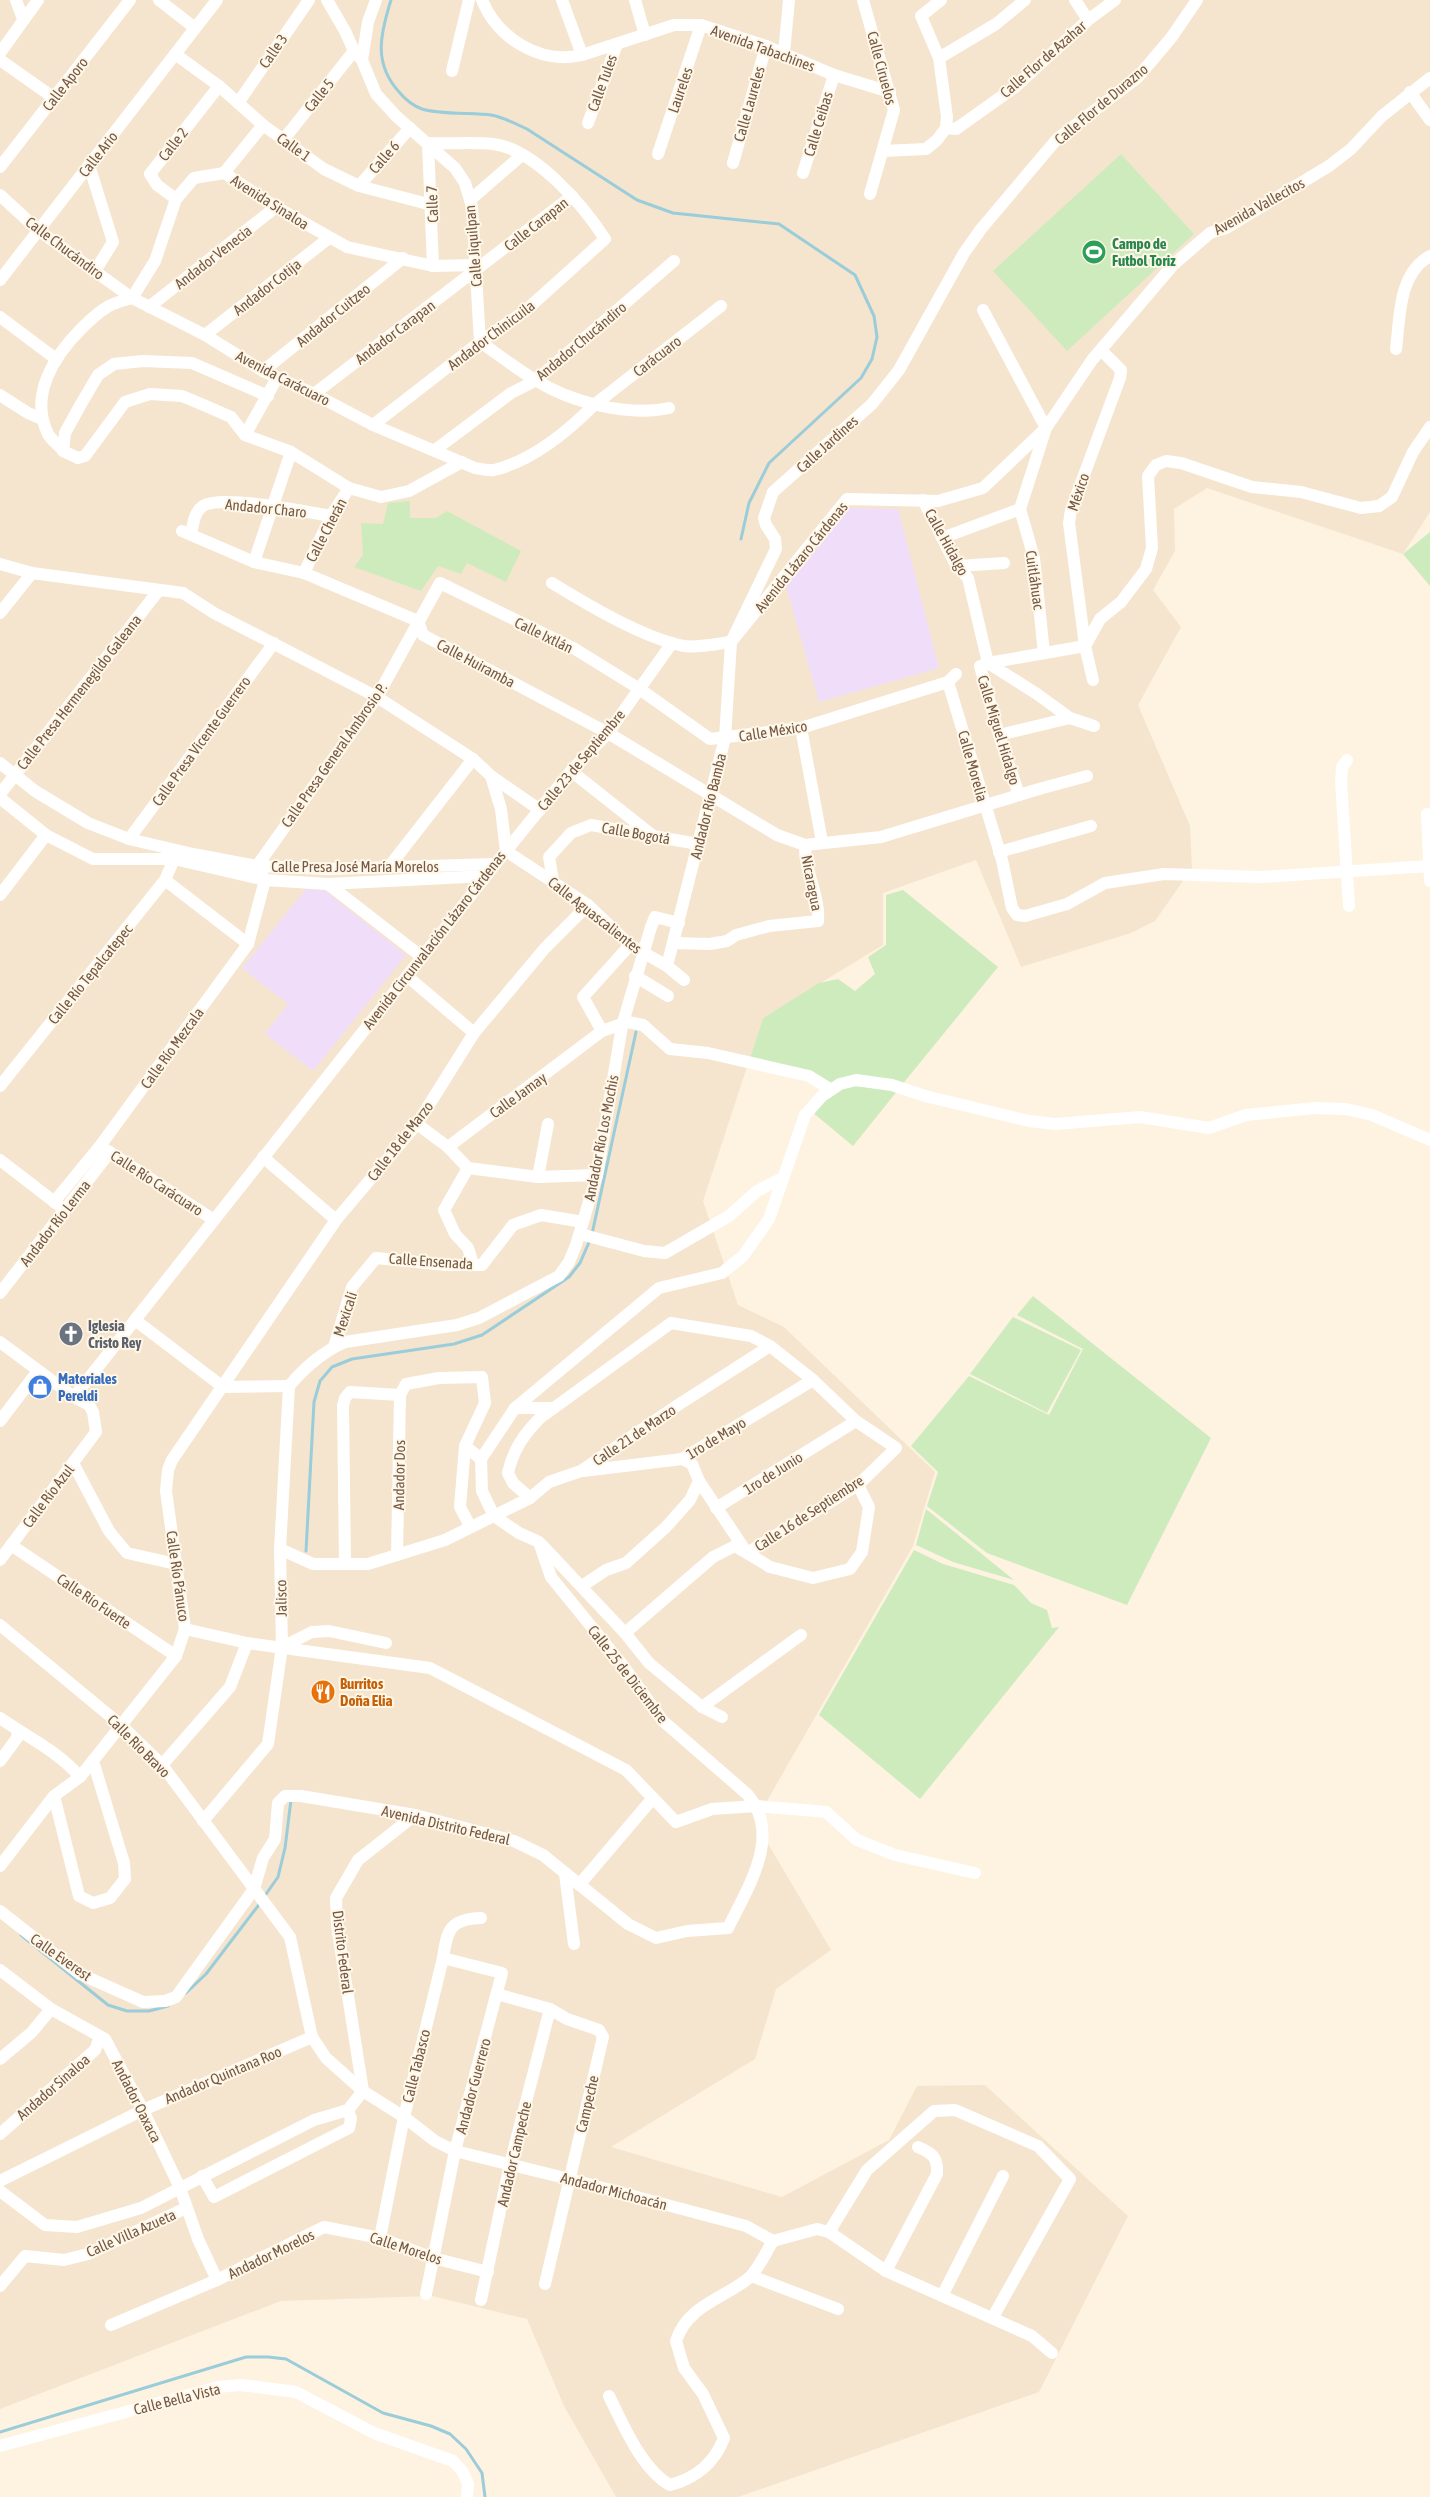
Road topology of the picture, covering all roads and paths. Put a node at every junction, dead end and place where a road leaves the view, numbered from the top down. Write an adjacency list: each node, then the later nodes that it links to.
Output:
1 (16, 0): 21 (street)
2 (38, 0): 21 (street)
3 (130, 0): 41 (street, Calle Aporo)
4 (159, 0): 24 (street)
5 (217, 0): 24 (street, Calle Ario)
6 (309, 0): 42 (street, Calle 3)
7 (328, 0): 32 (street, Calle Jiquilpan)
8 (376, 0): 32 (street)
9 (469, 0): 35 (street)
10 (482, 0): 31 (street, Avenida Tabachines)
11 (562, 0): 31 (street)
12 (635, 0): 25 (street)
13 (789, 0): 29 (street)
14 (863, 0): 39 (street, Calle Ciruelos)
15 (941, 0): 33 (street)
16 (1025, 0): 20 (street)
17 (1075, 0): 22 (street)
18 (1114, 0): 22 (street, Calle Flor de Azahar)
19 (1197, 0): 68 (street, Calle Flor de Durazno)
20 (1009, 5): 33 (street)
21 (23, 19): 28 (street)
22 (1088, 20): 47 (street, Calle Flor de Azahar)
23 (701, 26): 25 (street, Avenida Tabachines); 27 (street, Avenida Tabachines); 51 (street, Laureles)
24 (195, 28): 30 (street, Calle Ario)
25 (645, 36): 26 (street, Avenida Tabachines)
26 (617, 44): 31 (street, Avenida Tabachines); 44 (street, Calle Tules)
27 (766, 46): 29 (street, Avenida Tabachines); 53 (street, Calle Laureles)
28 (0, 53)
29 (784, 53): 36 (street, Avenida Tabachines)
30 (175, 54): 38 (street, Calle 1); 54 (street, Calle Ario)
31 (582, 55)
32 (358, 56): 46 (street, Calle Jiquilpan); 48 (street, Calle 5)
33 (939, 58): 47 (street)
34 (0, 60): 41 (street)
35 (452, 71)
36 (834, 75): 39 (street, Avenida Tabachines); 57 (street, Calle Ceibas)
37 (1430, 78): 40 (street, Avenida Vallecitos)
38 (218, 86): 42 (street, Calle 1); 62 (street, Calle 2)
39 (890, 92): 50 (street, Calle Ciruelos)
40 (1410, 92): 43 (street); 84 (street, Avenida Vallecitos)
41 (54, 98): 55 (street, Calle Aporo)
42 (238, 103): 45 (street, Calle 1)
43 (1430, 120)
44 (588, 123)
45 (263, 125): 48 (street, Calle 1); 56 (street)
46 (410, 128): 49 (street, Calle Jiquilpan); 58 (street, Calle 6)
47 (946, 128): 50 (street)
48 (284, 139): 58 (street, Calle 1)
49 (428, 143): 52 (street); 63 (street, Calle Jiquilpan); 64 (street, Calle 7)
50 (883, 151): 59 (street, Calle Ciruelos)
51 (658, 154)
52 (522, 155): 61 (street); 63 (street)
53 (733, 163)
54 (90, 165): 66 (street, Calle Ario); 74 (street)
55 (0, 167)
56 (224, 173): 62 (street, Avenida Sinaloa); 65 (street, Avenida Sinaloa)
57 (803, 173)
58 (359, 186): 64 (street, Calle 1)
59 (870, 194)
60 (0, 195): 66 (street, Calle Chucándiro)
61 (572, 196): 73 (street, Calle Carapan); 82 (street, Andador Chinicuila)
62 (176, 199): 76 (street, Avenida Sinaloa)
63 (470, 200): 73 (street, Calle Jiquilpan)
64 (432, 205): 72 (street, Calle 7)
65 (276, 207): 67 (street, Avenida Sinaloa); 78 (street, Andador Venecia)
66 (38, 230): 74 (street, Calle Chucándiro); 75 (street, Calle Ario)
67 (329, 238): 70 (street, Avenida Sinaloa); 81 (street, Andador Cotija)
68 (964, 253): 120 (street, Calle Jardines)
69 (1430, 256): 83 (street)
70 (403, 258): 72 (street, Avenida Sinaloa); 86 (street, Andador Cuitzeo)
71 (674, 262): 88 (street, Andador Chucándiro)
72 (433, 266): 73 (street, Avenida Sinaloa)
73 (476, 268): 82 (street, Calle Jiquilpan); 89 (street, Andador Carapan)
74 (95, 271): 76 (street, Calle Chucándiro)
75 (0, 280)
76 (132, 298): 78 (street, Avenida Carácuaro); 85 (street)
77 (721, 306): 92 (street, Carácuaro)
78 (149, 307): 81 (street, Avenida Carácuaro)
79 (982, 310): 96 (street)
80 (0, 317): 85 (street)
81 (205, 335): 86 (street, Avenida Carácuaro)
82 (480, 342): 88 (street); 95 (street, Andador Chinicuila)
83 (1396, 350)
84 (1102, 351): 96 (street, Avenida Lázaro Cárdenas); 123 (street, México)
85 (56, 360): 94 (street)
86 (263, 371): 87 (street, Avenida Carácuaro)
87 (278, 378): 89 (street, Avenida Carácuaro); 91 (street)
88 (536, 381): 92 (street); 99 (street, Andador Chucándiro)
89 (314, 394): 95 (street, Avenida Carácuaro)
90 (0, 395): 94 (street)
91 (268, 396): 98 (street); 100 (street)
92 (594, 405): 93 (street); 102 (street, Avenida Carácuaro)
93 (669, 408)
94 (42, 419): 100 (street)
95 (373, 425): 99 (street, Avenida Carácuaro)
96 (1046, 428): 104 (street, Avenida Lázaro Cárdenas); 106 (street)
97 (1430, 428): 123 (street)
98 (245, 435): 100 (street); 101 (street)
99 (435, 450): 102 (street, Avenida Carácuaro)
100 (64, 451)
101 (291, 452): 103 (street); 105 (street)
102 (462, 462): 103 (street)
103 (349, 488): 107 (street, Calle Cherán)
104 (923, 500): 108 (street, Calle Hidalgo); 120 (street, Avenida Lázaro Cárdenas)
105 (272, 506): 107 (street, Andador Charo); 109 (street); 109 (street, Andador Charo)
106 (1020, 509): 108 (street); 124 (street, Cuitláhuac)
107 (331, 516): 114 (street, Calle Cherán)
108 (942, 538): 112 (street, Calle Hidalgo)
109 (254, 562): 114 (street)
110 (1004, 563): 112 (street)
111 (0, 564): 113 (street)
112 (958, 566): 125 (street, Calle Hidalgo)
113 (32, 573): 117 (street); 118 (street)
114 (304, 573): 119 (street)
115 (552, 583): 122 (street)
116 (447, 587): 119 (street, Calle Presa General Ambrosio P.); 128 (street, Calle Ixtlán)
117 (159, 590): 121 (street); 140 (street, Calle Presa Hermenegildo Galeana)
118 (0, 613)
119 (418, 621): 129 (street, Calle Presa General Ambrosio P.); 133 (street, Calle Huiramba)
120 (731, 642): 122 (street); 135 (street, Andador Río Bamba)
121 (274, 643): 129 (street); 153 (street, Calle Presa Vicente Guerrero)
122 (672, 643): 128 (street, Calle 23 de Septiembre)
123 (1085, 646): 124 (street); 127 (street)
124 (1044, 653): 125 (street)
125 (984, 665): 130 (street); 134 (street, Calle Miguel Hidalgo)
126 (952, 678): 132 (street, Calle México); 147 (street, Calle Morelia)
127 (1093, 680)
128 (638, 688): 133 (street, Calle 23 de Septiembre); 135 (street, Calle México)
129 (377, 697): 136 (street); 161 (street, Calle Presa General Ambrosio P.)
130 (1070, 718): 131 (street); 134 (street)
131 (1094, 726)
132 (800, 728): 135 (street, Calle México); 154 (street)
133 (608, 733): 139 (street, Calle 23 de Septiembre); 144 (street, Calle Huiramba)
134 (999, 735): 145 (street, Calle Miguel Hidalgo)
135 (725, 738): 144 (street, Andador Río Bamba)
136 (473, 759): 141 (street); 163 (street)
137 (1347, 760): 164 (street)
138 (0, 763): 140 (street, Calle Presa José María Morelos)
139 (571, 771): 148 (street, Calle 23 de Septiembre); 152 (street)
140 (15, 775): 143 (street, Calle Presa Hermenegildo Galeana); 153 (street, Calle Presa José María Morelos)
141 (491, 776): 148 (street); 157 (street, Avenida Circunvalación Lázaro Cárdenas)
142 (1087, 776): 145 (street)
143 (0, 794)
144 (710, 794): 155 (street, Andador Río Bamba); 156 (street, Calle Huiramba)
145 (1019, 795): 147 (street)
146 (0, 798): 151 (street, Calle Presa José María Morelos)
147 (984, 806): 154 (street); 158 (street, Calle Morelia)
148 (540, 810): 157 (street, Calle 23 de Septiembre)
149 (1427, 814): 162 (street)
150 (1091, 826): 158 (street)
151 (46, 835): 159 (street, Calle Presa José María Morelos); 169 (street)
152 (654, 836): 155 (street, Calle Bogotá); 168 (street, Calle Bogotá)
153 (129, 839): 161 (street, Calle Presa José María Morelos)
154 (822, 842): 156 (street)
155 (698, 844): 175 (street, Andador Río Bamba)
156 (805, 845): 176 (street, Nicaragua)
157 (506, 851): 160 (street, Avenida Circunvalación Lázaro Cárdenas); 168 (street, Calle Aguascalientes)
158 (1000, 856): 164 (street, Calle Morelia)
159 (174, 859): 166 (street, Calle Río Tepalcatepec); 167 (street, Calle Presa José María Morelos)
160 (495, 864): 163 (street, Calle Presa José María Morelos); 165 (street, Avenida Circunvalación Lázaro Cárdenas)
161 (257, 866): 163 (street, Calle Presa José María Morelos); 167 (street)
162 (1430, 866): 164 (street, Calle Morelia); 170 (street)
163 (388, 868)
164 (1347, 872): 174 (street)
165 (486, 876): 171 (street, Calle Presa José María Morelos); 180 (street, Avenida Circunvalación Lázaro Cárdenas)
166 (165, 880): 177 (street); 189 (street, Calle Río Tepalcatepec)
167 (265, 880): 171 (street, Calle Presa José María Morelos); 177 (street, Calle Río Mezcala)
168 (553, 880): 173 (street, Calle Aguascalientes)
169 (4, 881): 172 (street)
170 (1430, 881)
171 (328, 884): 180 (street)
172 (0, 895)
173 (588, 905): 178 (street, Calle Aguascalientes); 188 (street, Calle 18 de Marzo)
174 (1350, 906)
175 (679, 923): 176 (street, Andador Río Bamba); 179 (street, Andador Río Los Mochis)
176 (673, 943): 181 (street, Andador Río Bamba)
177 (248, 944): 195 (street, Calle Río Mezcala)
178 (630, 945): 179 (street, Calle Aguascalientes); 187 (street)
179 (643, 952): 181 (street, Calle Aguascalientes); 183 (street, Andador Río Los Mochis)
180 (422, 957): 182 (street, Avenida Circunvalación Lázaro Cárdenas)
181 (667, 966): 184 (street, Calle Aguascalientes)
182 (407, 976): 188 (street); 196 (street, Avenida Circunvalación Lázaro Cárdenas)
183 (635, 976): 185 (street); 186 (street, Andador Río Los Mochis)
184 (684, 980)
185 (668, 996)
186 (622, 1026): 187 (street, Calle Jamay); 190 (street, Calle Jamay); 199 (street, Andador Río Los Mochis)
187 (602, 1031): 194 (street, Calle Jamay)
188 (474, 1033): 191 (street, Calle 18 de Marzo)
189 (0, 1085)
190 (830, 1089): 193 (street); 201 (street)
191 (417, 1124): 194 (street); 204 (street, Calle 18 de Marzo)
192 (548, 1124): 200 (street)
193 (1430, 1140)
194 (448, 1146): 198 (street)
195 (105, 1149): 202 (street, Andador Río Lerma); 203 (street, Calle Río Carácuaro)
196 (263, 1157): 203 (street, Avenida Circunvalación Lázaro Cárdenas); 204 (street)
197 (0, 1160): 202 (street)
198 (468, 1168): 200 (street); 207 (street)
199 (597, 1174): 200 (street); 205 (street, Andador Río Los Mochis)
200 (538, 1177)
201 (783, 1178): 205 (street); 219 (street)
202 (59, 1206): 208 (street, Andador Río Lerma)
203 (214, 1220): 209 (street, Avenida Circunvalación Lázaro Cárdenas)
204 (336, 1220): 216 (street, Calle 18 de Marzo)
205 (583, 1231): 207 (street, Calle Ensenada); 212 (street, Andador Río Los Mochis)
206 (376, 1258): 207 (street, Calle Ensenada); 212 (street, Mexicali)
207 (473, 1264)
208 (0, 1293)
209 (136, 1320): 216 (street); 218 (street, Avenida Circunvalación Lázaro Cárdenas)
210 (0, 1342): 213 (street)
211 (770, 1346): 214 (street); 220 (street); 227 (street, Calle 21 de Marzo)
212 (334, 1347): 215 (street, Andador Río Los Mochis)
213 (38, 1371): 218 (street); 221 (street)
214 (812, 1380): 222 (street); 225 (street, 1ro de Mayo)
215 (289, 1386): 216 (street); 235 (street, Jalisco)
216 (223, 1387): 240 (street, Calle Río Pánuco)
217 (400, 1394): 223 (street); 238 (street, Andador Dos); 239 (street)
218 (74, 1397): 226 (street, Calle Río Azul)
219 (515, 1408): 220 (street); 224 (street)
220 (554, 1408): 230 (street)
221 (0, 1421)
222 (856, 1421): 229 (street, Calle 16 de Septiembre); 231 (street, 1ro de Junio)
223 (465, 1446): 224 (street); 233 (street)
224 (481, 1459): 232 (street)
225 (682, 1459): 227 (street, 1ro de Mayo); 228 (street)
226 (73, 1463): 236 (street, Calle Río Azul); 240 (street)
227 (581, 1471): 230 (street, Calle 21 de Marzo)
228 (699, 1481): 231 (street); 241 (street)
229 (858, 1485): 237 (street, Calle 16 de Septiembre); 237 (street)
230 (530, 1498): 232 (street, Calle 21 de Marzo)
231 (716, 1508): 237 (street)
232 (494, 1516): 233 (street, Calle 21 de Marzo); 234 (street)
233 (470, 1526): 238 (street, Calle 21 de Marzo)
234 (539, 1542): 241 (street); 261 (street, Calle 25 de Diciembre)
235 (282, 1550): 239 (street, Calle 21 de Marzo); 248 (street, Jalisco)
236 (4, 1552): 249 (street, Calle Río Fuerte)
237 (747, 1553): 244 (street, Calle 16 de Septiembre)
238 (397, 1555): 239 (street, Calle 21 de Marzo)
239 (345, 1562)
240 (176, 1564): 243 (street, Calle Río Pánuco)
241 (582, 1586): 244 (street)
242 (0, 1625): 253 (street, Calle Río Bravo)
243 (185, 1629): 246 (street); 249 (street, Calle Río Pánuco)
244 (625, 1633): 250 (street)
245 (801, 1635): 250 (street)
246 (247, 1643): 248 (street); 257 (street)
247 (386, 1643): 248 (street)
248 (282, 1647): 260 (street); 263 (street, Jalisco)
249 (176, 1656): 253 (street, Calle Río Pánuco)
250 (702, 1707): 251 (street)
251 (722, 1717)
252 (0, 1718): 254 (street)
253 (122, 1726): 256 (street, Calle Río Pánuco); 257 (street, Calle Río Bravo)
254 (18, 1730): 255 (street); 258 (street)
255 (0, 1761)
256 (93, 1761): 258 (street, Calle Río Pánuco); 259 (street)
257 (162, 1766): 263 (street, Calle Río Bravo)
258 (80, 1778): 259 (street, Calle Río Pánuco)
259 (54, 1796): 264 (street, Calle Río Pánuco)
260 (653, 1798): 261 (street); 267 (street)
261 (758, 1806): 265 (street); 267 (street, Avenida Distrito Federal)
262 (415, 1815): 266 (street, Avenida Distrito Federal); 268 (street, Avenida Distrito Federal); 281 (street, Distrito Federal)
263 (204, 1821): 268 (street, Calle Río Bravo)
264 (0, 1866)
265 (975, 1873)
266 (565, 1874): 267 (street, Avenida Distrito Federal); 272 (street)
267 (579, 1885)
268 (255, 1891): 269 (street, Calle Everest); 270 (street, Calle Río Bravo)
269 (0, 1911)
270 (272, 1914): 278 (street, Andador Michoacán)
271 (480, 1918): 273 (street, Calle Tabasco)
272 (574, 1944)
273 (443, 1958): 275 (street, Andador Guerrero); 284 (street, Calle Tabasco)
274 (0, 1974): 277 (street, Andador Oaxaca)
275 (497, 1994): 276 (street, Campeche); 287 (street, Andador Guerrero)
276 (550, 2009): 288 (street, Andador Campeche); 291 (street, Campeche)
277 (51, 2010): 279 (street, Andador Oaxaca); 280 (street)
278 (312, 2036): 281 (street, Andador Michoacán); 282 (street, Andador Quintana Roo)
279 (100, 2037): 282 (street, Andador Oaxaca); 285 (street, Andador Sinaloa)
280 (0, 2059)
281 (363, 2091): 283 (street); 284 (street, Andador Michoacán)
282 (143, 2110): 292 (street, Andador Quintana Roo); 293 (street, Andador Oaxaca)
283 (348, 2110): 289 (street); 289 (street)
284 (404, 2116): 287 (street, Andador Michoacán); 298 (street, Calle Tabasco)
285 (0, 2134)
286 (918, 2146): 301 (street)
287 (455, 2151): 288 (street, Andador Michoacán); 300 (street, Andador Guerrero)
288 (510, 2164): 291 (street, Andador Michoacán); 302 (street, Andador Campeche)
289 (202, 2176): 293 (street)
290 (1003, 2176): 308 (street)
291 (569, 2179): 299 (street, Andador Michoacán); 305 (street, Campeche)
292 (0, 2181)
293 (180, 2188): 294 (street); 295 (street, Andador Oaxaca)
294 (0, 2192)
295 (186, 2208): 304 (street, Andador Oaxaca); 306 (street, Calle Villa Azueta)
296 (324, 2227): 298 (street, Calle Morelos); 304 (street, Andador Morelos)
297 (829, 2232): 299 (street); 301 (street); 311 (street)
298 (380, 2238): 300 (street, Calle Morelos)
299 (773, 2241): 303 (street)
300 (433, 2258): 302 (street, Calle Morelos); 307 (street, Andador Guerrero)
301 (886, 2271): 308 (street)
302 (488, 2272): 309 (street, Andador Campeche)
303 (750, 2276): 310 (street); 314 (street)
304 (217, 2280): 312 (street, Andador Morelos)
305 (545, 2284)
306 (0, 2286)
307 (426, 2294)
308 (942, 2296): 311 (street)
309 (480, 2300)
310 (838, 2309)
311 (993, 2317): 313 (street)
312 (111, 2325)
313 (1052, 2353)
314 (609, 2396)
315 (0, 2446): 316 (street, Calle Bella Vista)
316 (467, 2497)

